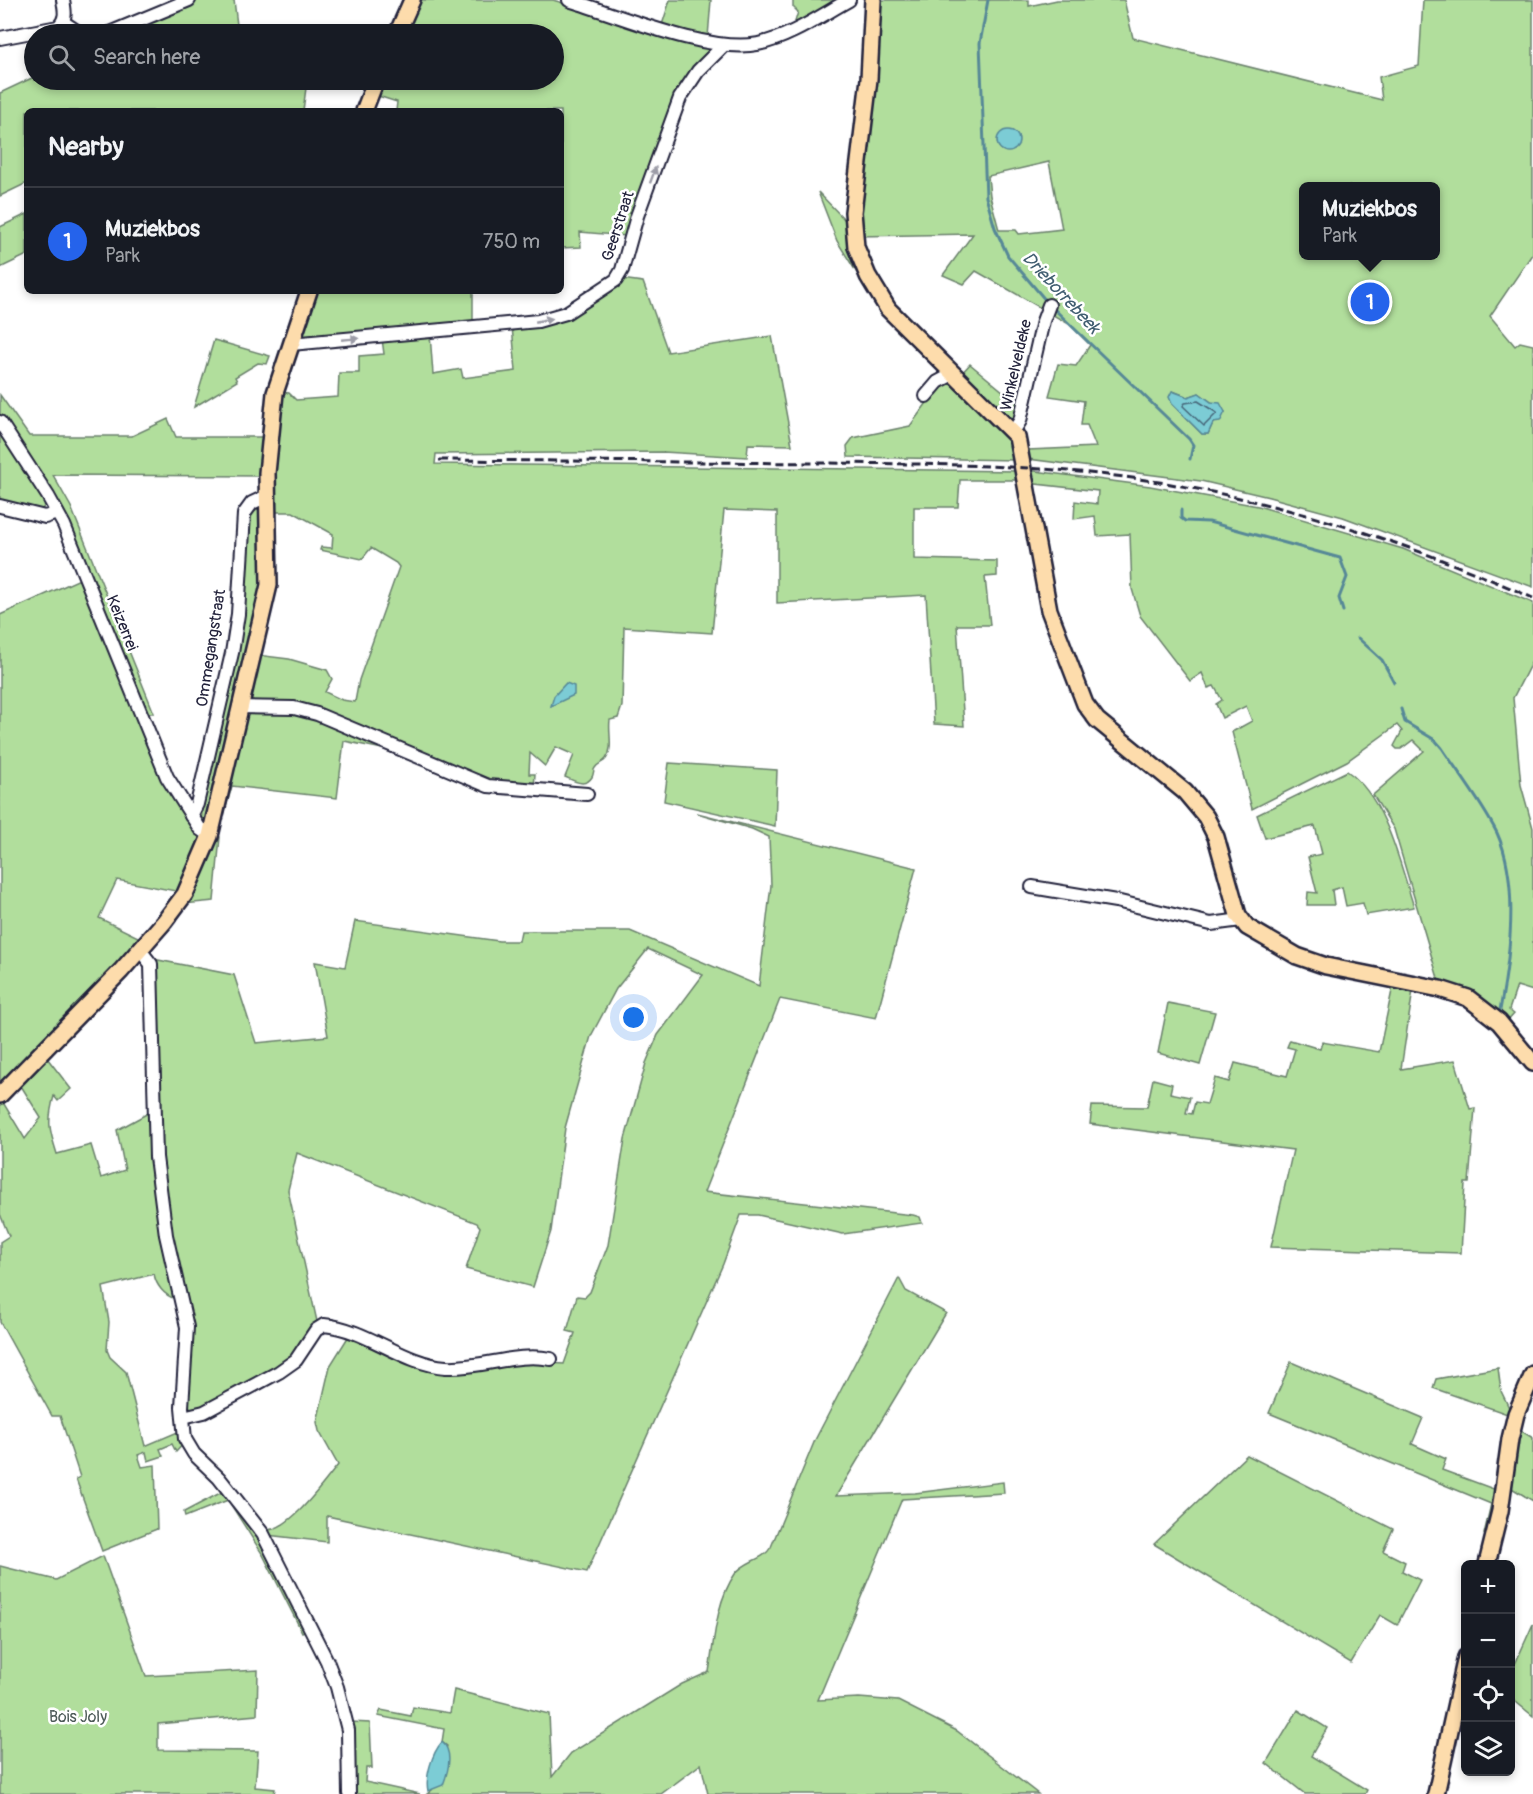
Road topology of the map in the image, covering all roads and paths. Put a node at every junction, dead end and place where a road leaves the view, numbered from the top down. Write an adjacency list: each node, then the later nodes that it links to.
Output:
1 (63, 0): 7 (street)
2 (189, 0): 9 (street)
3 (412, 0): 10 (main road)
4 (569, 0): 13 (street)
5 (849, 0): 13 (street)
6 (873, 0): 19 (main road)
7 (63, 22): 8 (street)
8 (66, 24)
9 (131, 24)
10 (401, 24)
11 (24, 33): 12 (street)
12 (0, 38)
13 (723, 46): 18 (street, Geerstraat, one-way to 13)
14 (372, 90): 15 (main road)
15 (365, 108)
16 (308, 294): 18 (main road)
17 (1049, 305): 22 (street, Winkelveldeke)
18 (291, 344): 23 (main road)
19 (953, 374): 20 (street); 22 (main road)
20 (926, 396)
21 (0, 422): 25 (street, Keizerrei)
22 (1013, 432): 31 (main road)
23 (267, 496): 26 (main road); 28 (street, Ommegangstraat)
24 (0, 506): 25 (street)
25 (57, 513): 28 (street, Keizerrei)
26 (239, 707): 27 (street); 29 (main road)
27 (586, 794)
28 (191, 816): 29 (street, Keizerrei)
29 (210, 836): 32 (main road)
30 (1032, 887): 31 (street)
31 (1241, 920): 33 (main road)
32 (140, 950): 34 (main road); 37 (street)
33 (1533, 1063)
34 (0, 1095)
35 (551, 1359): 37 (street)
36 (1533, 1374): 38 (main road)
37 (183, 1417): 40 (street)
38 (1488, 1560)
39 (1464, 1668): 41 (main road)
40 (349, 1794)
41 (1436, 1794)

